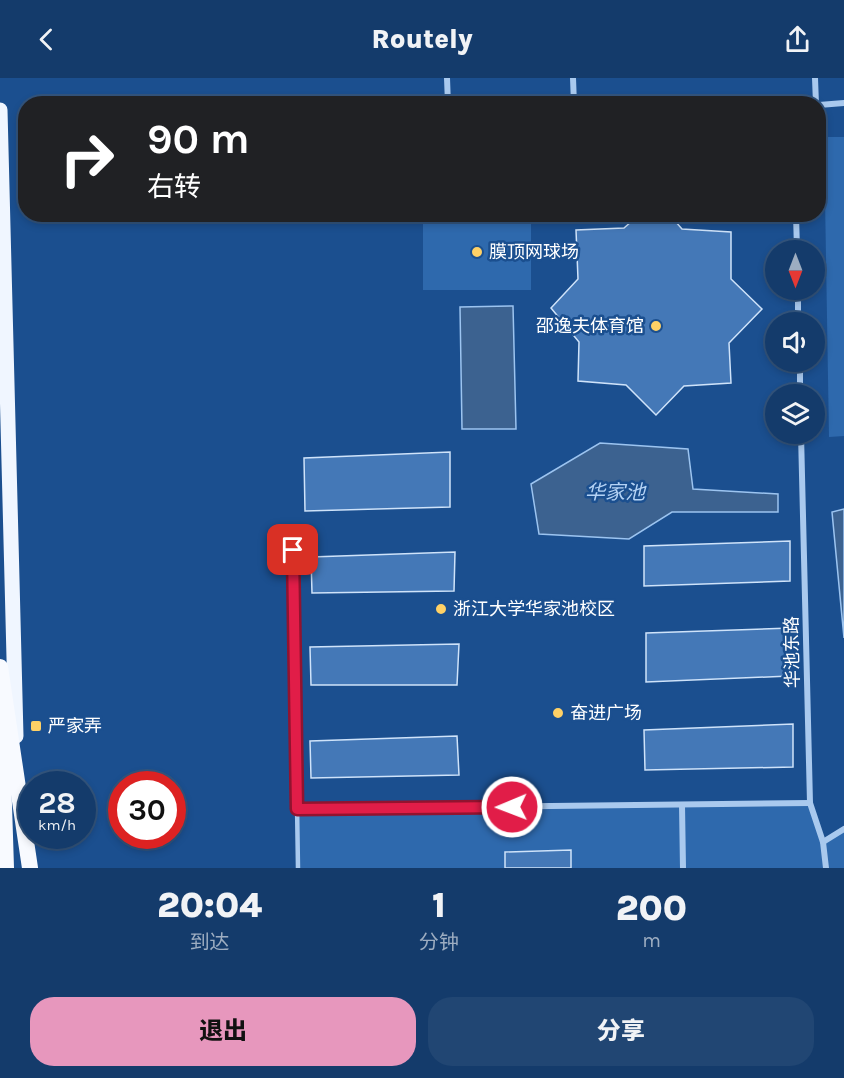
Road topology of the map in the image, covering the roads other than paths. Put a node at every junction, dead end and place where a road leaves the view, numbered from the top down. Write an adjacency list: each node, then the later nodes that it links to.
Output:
1 (447, 78): 4 (street)
2 (573, 78): 5 (street)
3 (815, 78): 6 (street)
4 (448, 96)
5 (574, 96)
6 (816, 96)
7 (826, 104): 8 (street)
8 (844, 104)
9 (0, 110): 21 (main road)
10 (796, 222): 11 (street)
11 (796, 240)
12 (801, 444): 15 (street, 华池东路)
13 (293, 550): 17 (lane)
14 (0, 665): 20 (highway, bridge); 22 (highway, bridge)
15 (810, 803): 16 (street); 19 (street, 华池东路)
16 (682, 805): 17 (street); 24 (street)
17 (297, 809): 23 (lane)
18 (844, 829): 19 (street)
19 (823, 842): 25 (street, 华池东路)
20 (6, 868)
21 (21, 868)
22 (30, 868)
23 (298, 868)
24 (683, 868)
25 (826, 868)

